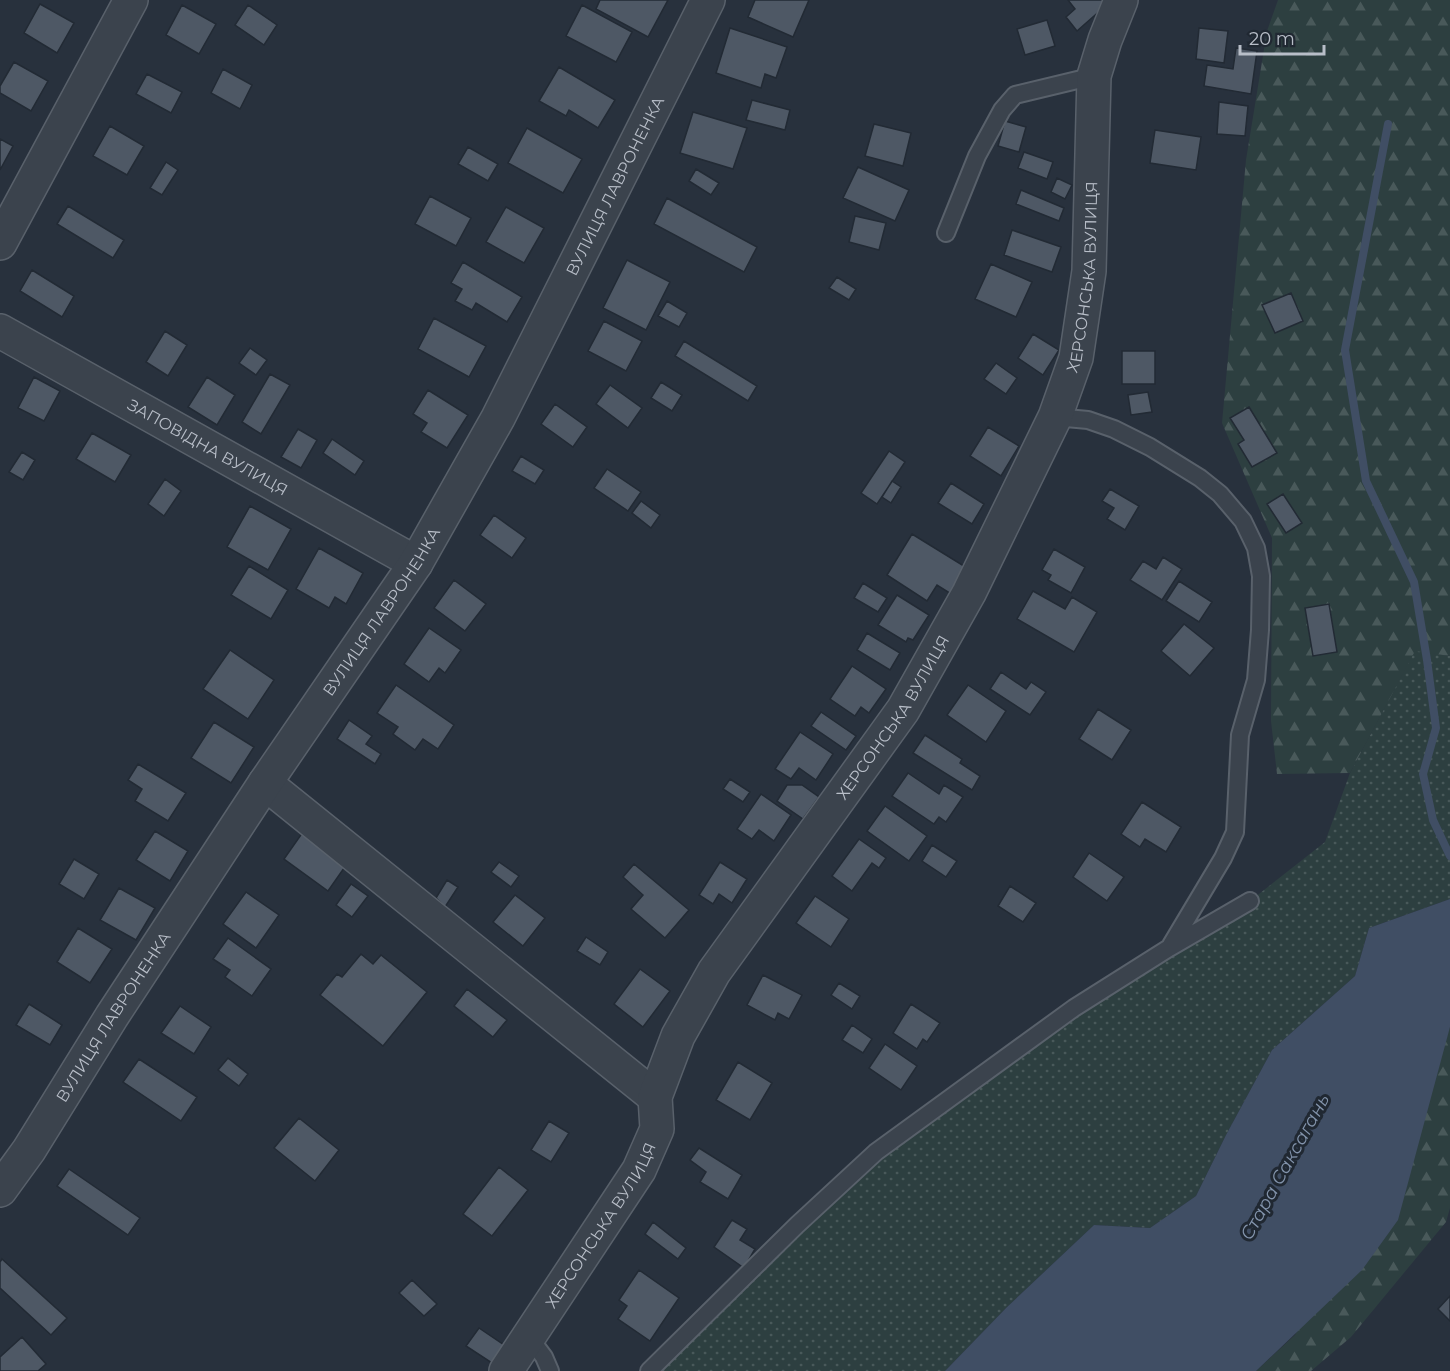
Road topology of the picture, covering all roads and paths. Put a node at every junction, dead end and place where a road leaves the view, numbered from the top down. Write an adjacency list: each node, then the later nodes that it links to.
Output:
1 (131, 0): 6 (street)
2 (708, 0): 9 (street, ВУЛИЦЯ ЛАВРОНЕНКА)
3 (1121, 0): 4 (street, ХЕРСОНСЬКА ВУЛИЦЯ)
4 (1094, 76): 5 (lane); 8 (street, ХЕРСОНСЬКА ВУЛИЦЯ)
5 (945, 233)
6 (0, 243)
7 (0, 332): 9 (street, ЗАПОВІДНА ВУЛИЦЯ)
8 (1055, 417): 12 (lane); 13 (street, ХЕРСОНСЬКА ВУЛИЦЯ)
9 (416, 563): 10 (street, ВУЛИЦЯ ЛАВРОНЕНКА)
10 (265, 783): 13 (street); 14 (street, ВУЛИЦЯ ЛАВРОНЕНКА)
11 (1250, 901): 12 (lane)
12 (1169, 948): 18 (lane)
13 (655, 1097): 15 (street, ХЕРСОНСЬКА ВУЛИЦЯ)
14 (0, 1190)
15 (529, 1337): 16 (street, ХЕРСОНСЬКА ВУЛИЦЯ); 17 (lane)
16 (506, 1371)
17 (550, 1371)
18 (649, 1371)

